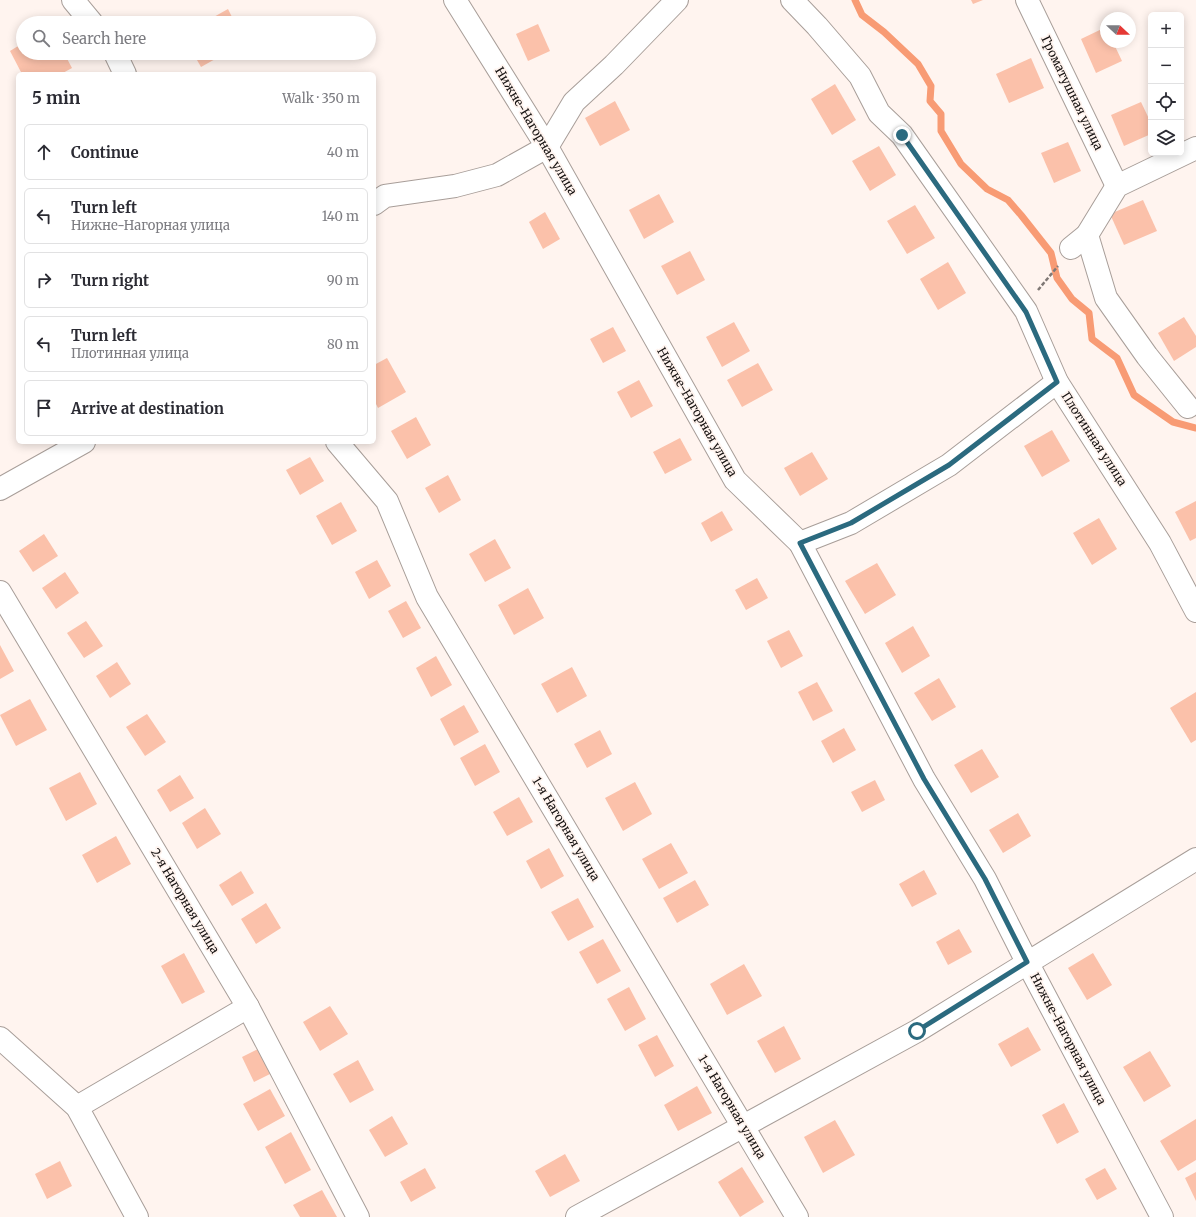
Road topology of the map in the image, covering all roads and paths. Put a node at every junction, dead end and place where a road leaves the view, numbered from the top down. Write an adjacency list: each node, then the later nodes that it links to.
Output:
1 (73, 0): 6 (street)
2 (455, 0): 9 (street, Нижне-Нагорная улица)
3 (677, 0): 9 (street)
4 (792, 0): 15 (street, Плотинная улица)
5 (1027, 0): 11 (street, Громатушная улица)
6 (86, 16)
7 (119, 60): 8 (street)
8 (125, 72)
9 (547, 147): 12 (street); 20 (street, Нижне-Нагорная улица)
10 (1196, 148): 11 (street)
11 (1117, 186): 13 (street)
12 (376, 203)
13 (1079, 242): 14 (path); 16 (street)
14 (1038, 291)
15 (1057, 382): 20 (street); 22 (street, Плотинная улица)
16 (1188, 407)
17 (80, 444): 19 (street)
18 (339, 444): 28 (street, 1-я Нагорная улица)
19 (0, 489)
20 (800, 543): 24 (street, Нижне-Нагорная улица)
21 (0, 592): 25 (street, 2-я Нагорная улица)
22 (1196, 611)
23 (1196, 859): 24 (street)
24 (1027, 962): 28 (street); 33 (street, Нижне-Нагорная улица)
25 (248, 1007): 27 (street); 30 (street, 2-я Нагорная улица)
26 (0, 1038): 27 (street)
27 (77, 1107): 29 (street)
28 (744, 1126): 31 (street); 32 (street, 1-я Нагорная улица)
29 (137, 1217)
30 (358, 1217)
31 (576, 1217)
32 (797, 1217)
33 (1162, 1217)

